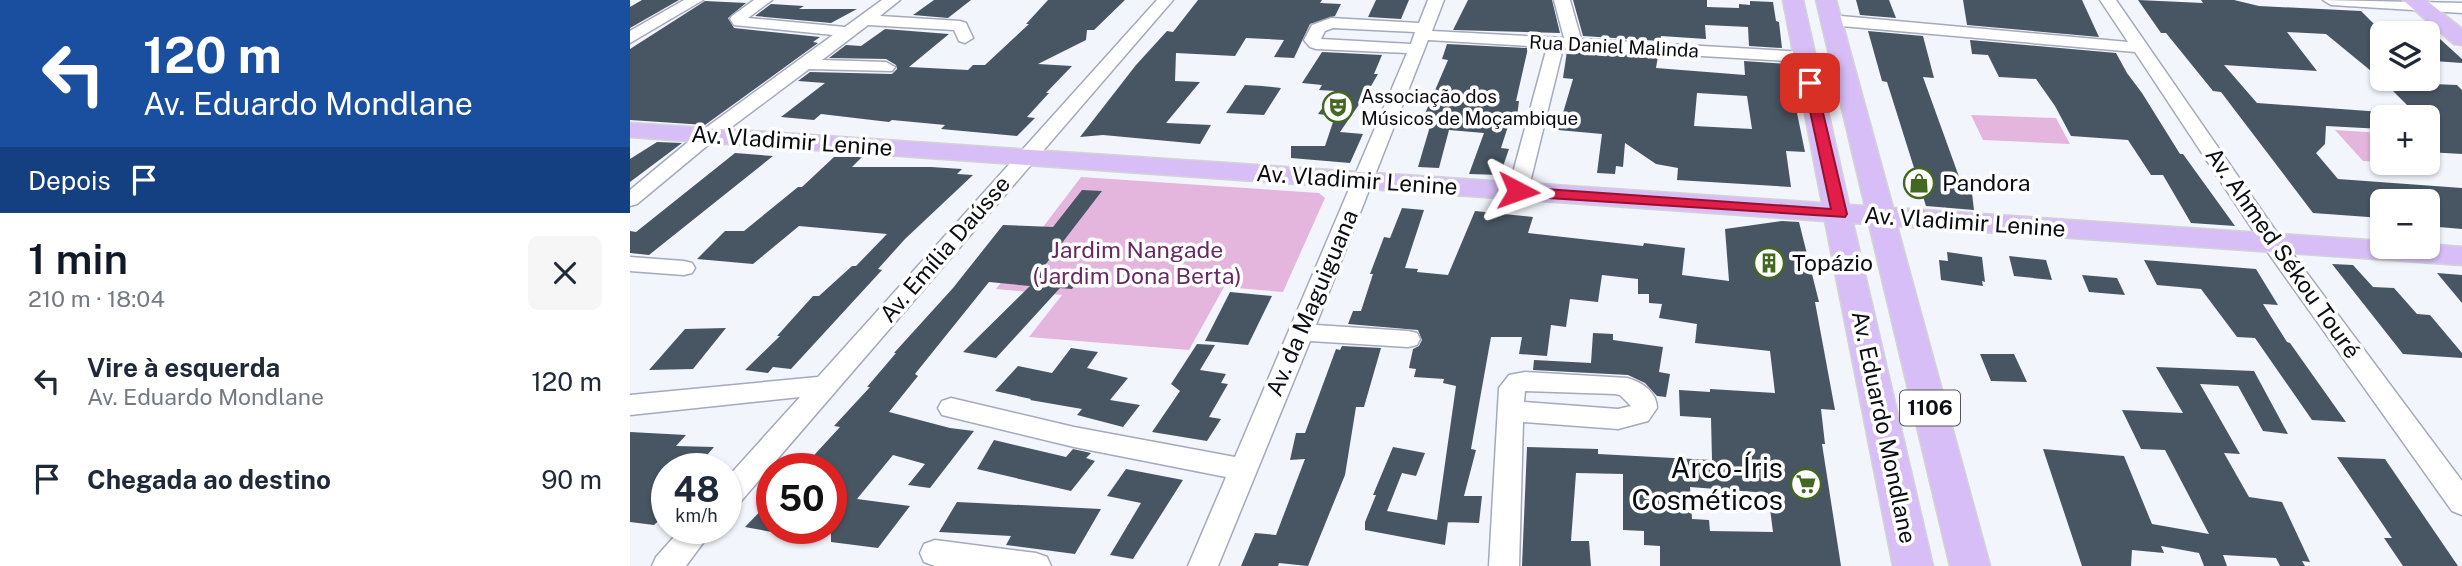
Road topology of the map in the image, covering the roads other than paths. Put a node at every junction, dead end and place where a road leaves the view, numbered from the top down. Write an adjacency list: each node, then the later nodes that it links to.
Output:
1 (695, 0): 16 (street)
2 (764, 0): 14 (street)
3 (892, 0): 13 (street)
4 (1165, 0): 26 (street, Av. Emília Daússe)
5 (1436, 0): 15 (street, Av. da Maguiguana)
6 (1562, 0): 19 (street)
7 (1793, 0): 21 (main road, Av. Eduardo Mondlane)
8 (2108, 0): 20 (street, Av. Ahmed Sékou Touré)
9 (2331, 0): 10 (street)
10 (2416, 2): 11 (street); 18 (main road)
11 (2455, 7)
12 (1828, 10): 20 (street); 31 (main road, Av. Eduardo Mondlane / 1106)
13 (865, 20): 14 (street); 17 (street)
14 (849, 32): 22 (street)
15 (1422, 37): 15 (street); 19 (street, Rua Daniel Malinda); 27 (street, Av. da Maguiguana)
16 (630, 38)
17 (965, 38)
18 (2462, 39)
19 (1565, 43): 21 (street, Rua Daniel Malinda); 28 (street)
20 (2142, 48): 32 (street, Av. Ahmed Sékou Touré)
21 (1804, 57): 29 (main road, Av. Eduardo Mondlane)
22 (805, 64): 23 (street); 25 (street)
23 (886, 67)
24 (630, 130): 25 (main road, Av. Vladimir Lenine)
25 (707, 136): 26 (main road, Av. Vladimir Lenine); 30 (street)
26 (1026, 156): 27 (main road, Av. Vladimir Lenine); 38 (street, Av. Emília Daússe)
27 (1364, 180): 28 (main road, Av. Vladimir Lenine); 36 (street, Av. da Maguiguana)
28 (1518, 191): 29 (main road, Av. Vladimir Lenine)
29 (1836, 199): 31 (main road, Av. Vladimir Lenine); 51 (main road, Av. Eduardo Mondlane)
30 (630, 200)
31 (1882, 217): 32 (main road, Av. Vladimir Lenine); 52 (main road, Av. Eduardo Mondlane / 1106)
32 (2272, 242): 33 (main road, Av. Vladimir Lenine); 44 (street, Av. Ahmed Sékou Touré)
33 (2462, 256)
34 (630, 264): 35 (street)
35 (684, 268)
36 (1300, 332): 37 (street); 42 (street, Av. da Maguiguana)
37 (1408, 339)
38 (829, 385): 39 (street); 43 (street, Av. Emília Daússe)
39 (630, 405)
40 (951, 408): 42 (street)
41 (1510, 411): 50 (street)
42 (1242, 469): 49 (street, Av. da Maguiguana)
43 (742, 481)
44 (2462, 503)
45 (686, 544): 47 (street)
46 (935, 553): 48 (street)
47 (667, 566)
48 (1036, 566)
49 (1203, 566)
50 (1504, 566)
51 (1913, 566)
52 (1970, 566)

